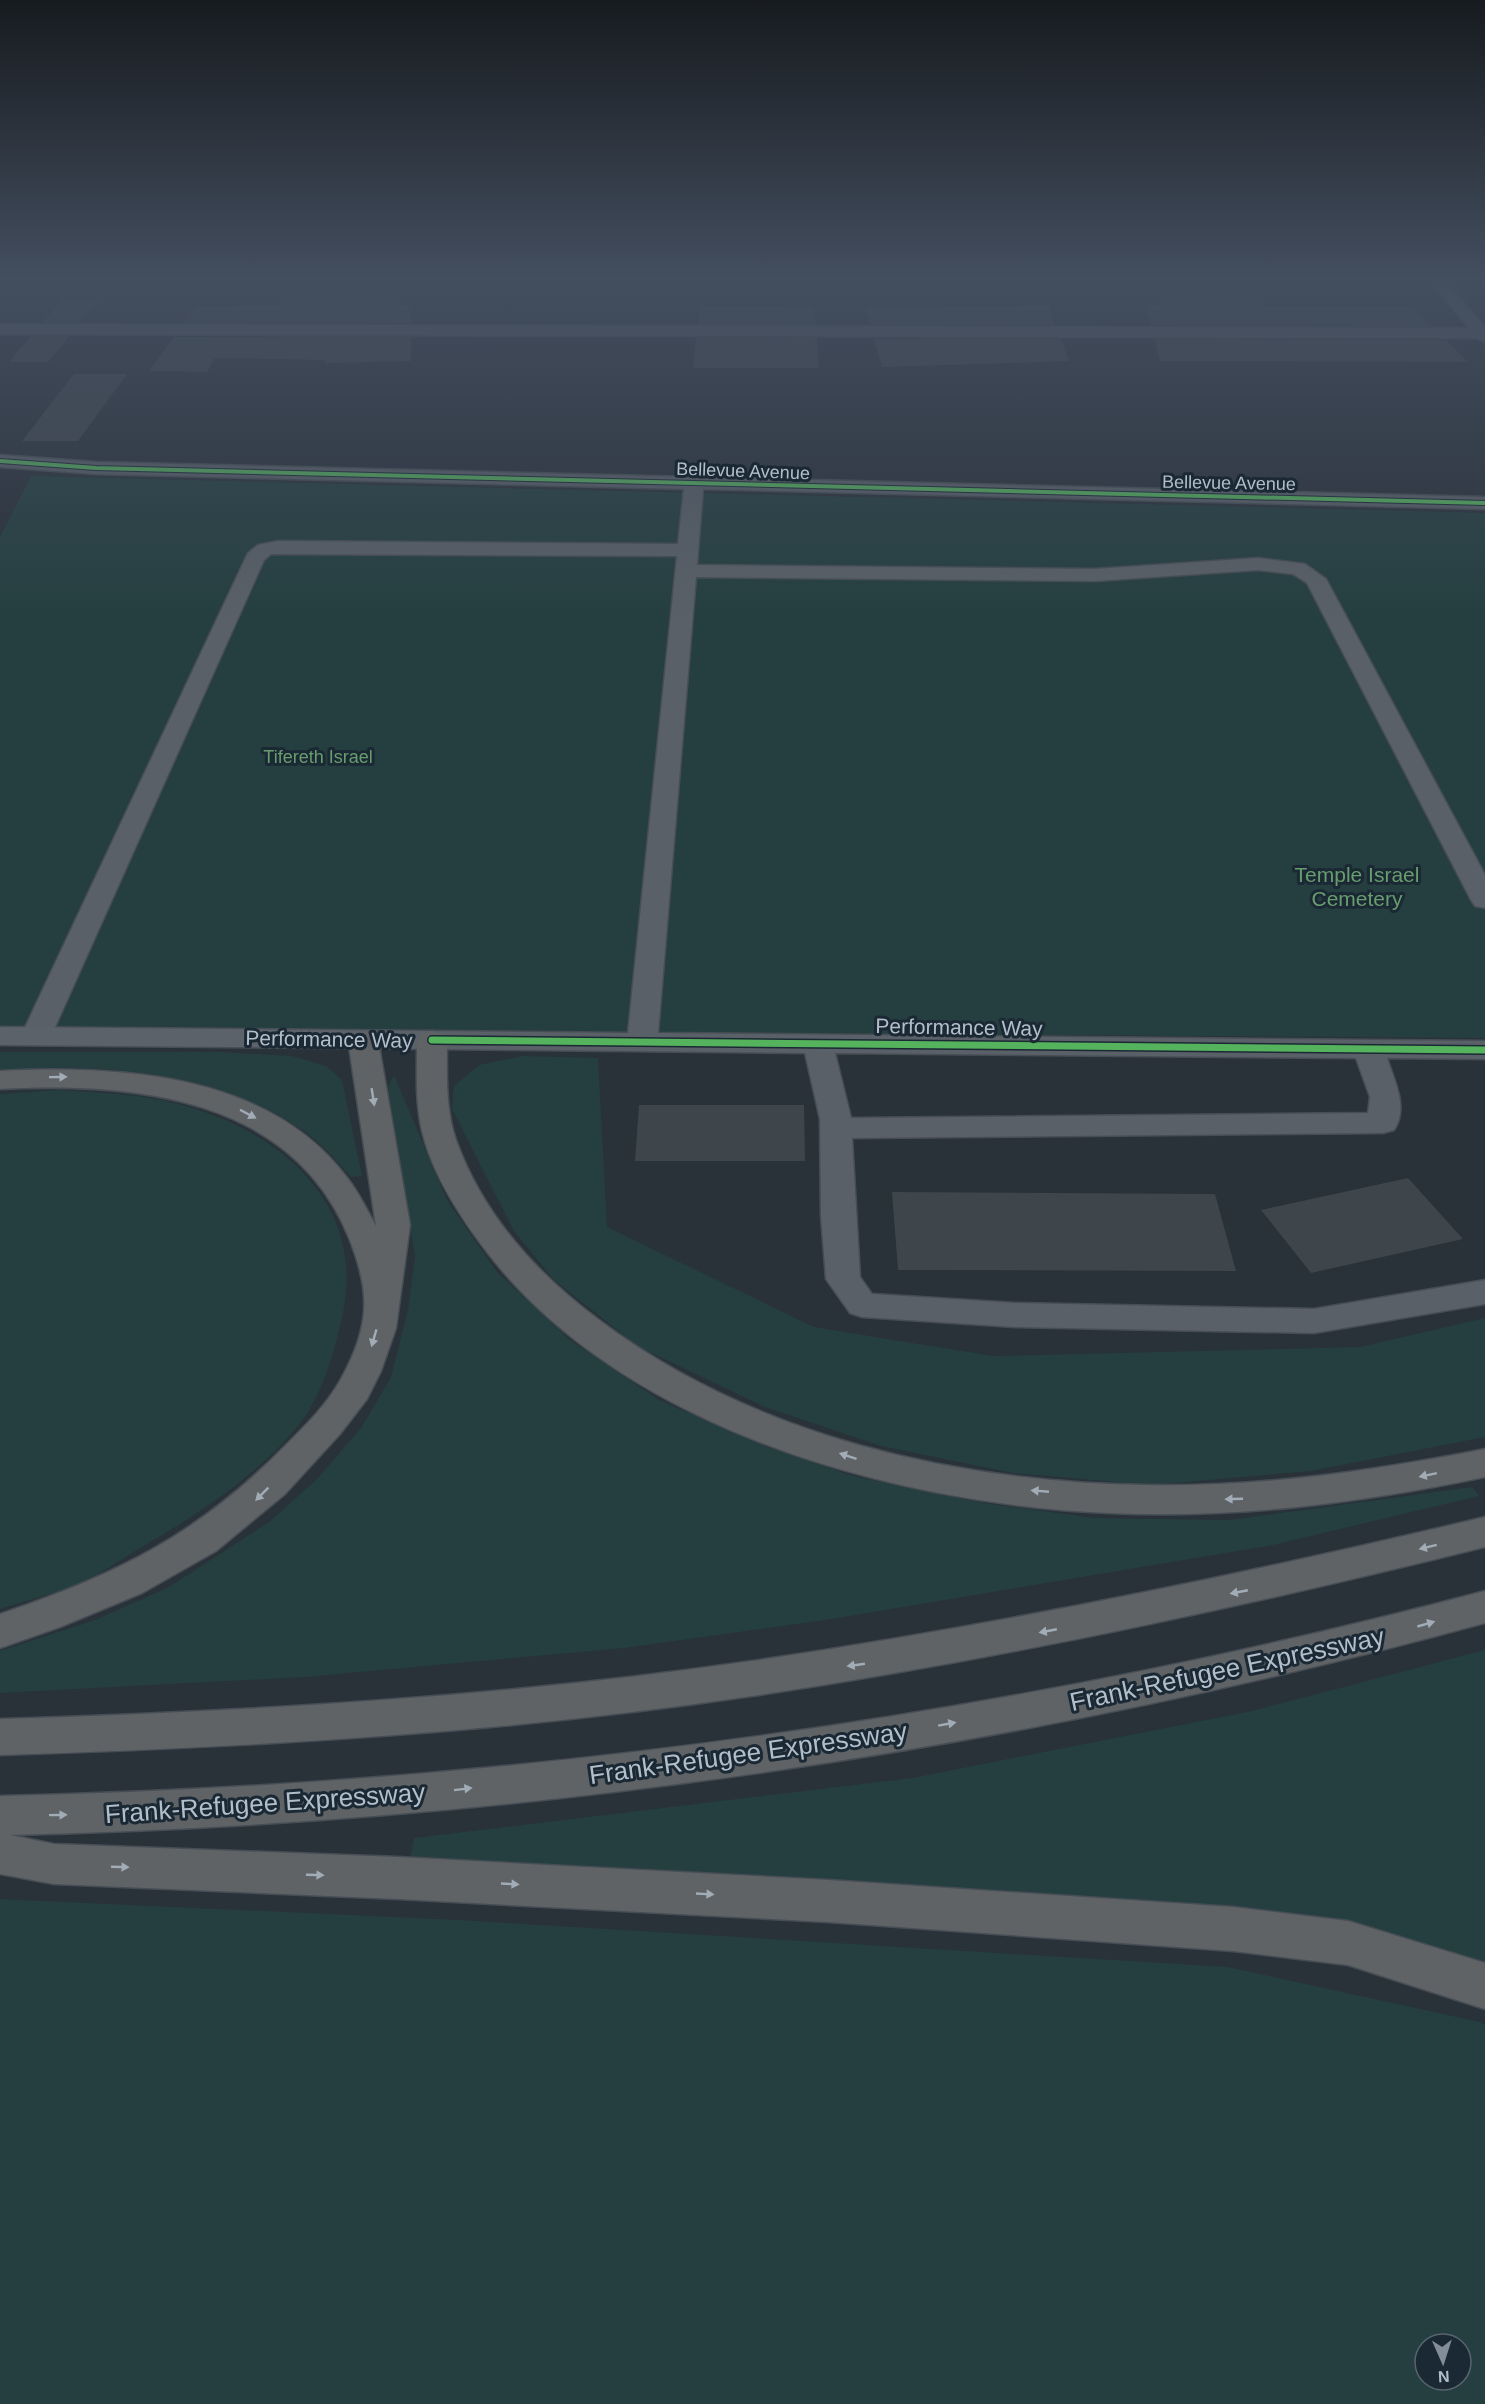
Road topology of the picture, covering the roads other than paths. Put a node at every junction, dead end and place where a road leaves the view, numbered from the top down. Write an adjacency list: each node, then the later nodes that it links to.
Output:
1 (0, 461): 2 (street, Bellevue Avenue)
2 (694, 485): 3 (street, Bellevue Avenue); 4 (street)
3 (1485, 503)
4 (687, 561): 5 (street); 7 (street); 10 (street)
5 (1485, 900)
6 (0, 1036): 7 (main road, Performance Way)
7 (36, 1036): 8 (main road, Performance Way)
8 (363, 1040): 9 (main road, Performance Way); 17 (highway, one-way to 17)
9 (432, 1040): 10 (street, Performance Way); 18 (highway, one-way to 9)
10 (642, 1042): 11 (street, Performance Way)
11 (818, 1043): 12 (street, Performance Way); 15 (street)
12 (1368, 1048): 13 (street, Performance Way); 15 (street)
13 (1485, 1050)
14 (0, 1080): 17 (highway, one-way to 17)
15 (837, 1128): 16 (street)
16 (1485, 1292)
17 (383, 1296): 21 (highway, one-way to 21)
18 (1485, 1463)
19 (1485, 1532): 22 (highway, one-way to 22)
20 (1485, 1607): 23 (highway, Frank-Refugee Expressway, one-way to 20)
21 (0, 1631)
22 (0, 1737)
23 (0, 1816)
24 (0, 1854): 25 (highway, one-way to 25)
25 (1485, 1986)

